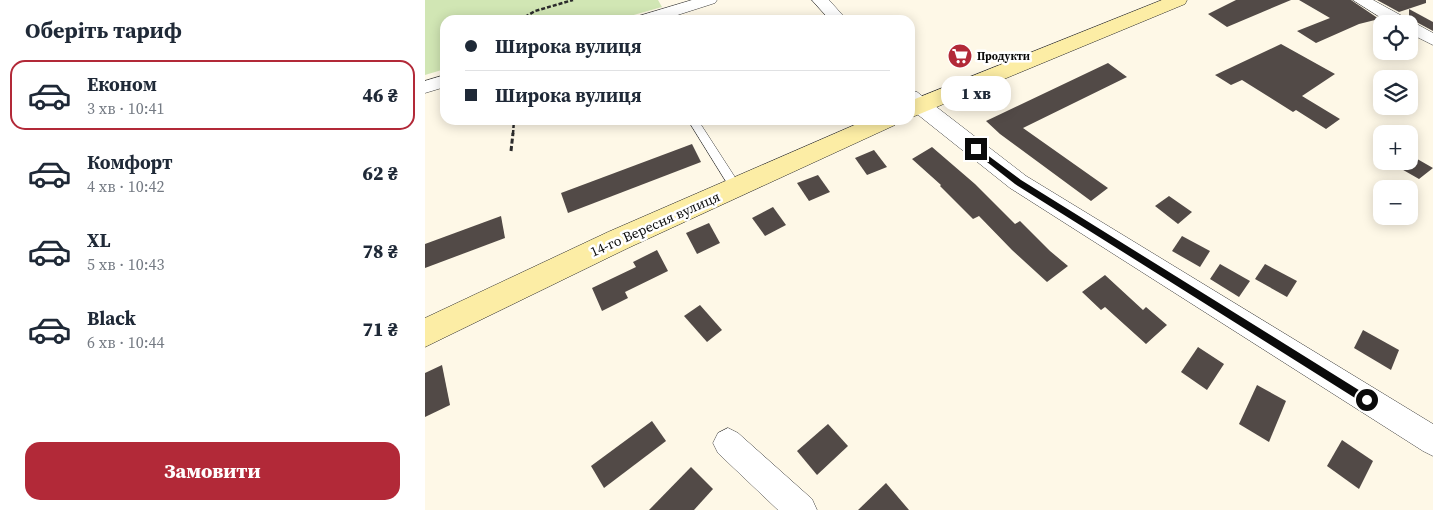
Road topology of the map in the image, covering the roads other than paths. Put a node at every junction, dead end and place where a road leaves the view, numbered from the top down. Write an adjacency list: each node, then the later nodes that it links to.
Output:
1 (709, 0): 5 (street)
2 (820, 0): 6 (street)
3 (1179, 0): 12 (street)
4 (1361, 0): 7 (street)
5 (661, 15)
6 (834, 15)
7 (1388, 15)
8 (1418, 31): 9 (street)
9 (1433, 40)
10 (440, 82): 11 (street)
11 (425, 87)
12 (915, 103)
13 (915, 105): 18 (street)
14 (696, 125): 16 (lane)
15 (876, 125): 16 (street, 14-го Вересня вулиця)
16 (736, 188): 17 (street, 14-го Вересня вулиця)
17 (425, 333)
18 (1433, 441)
19 (728, 443): 20 (street)
20 (801, 510)

